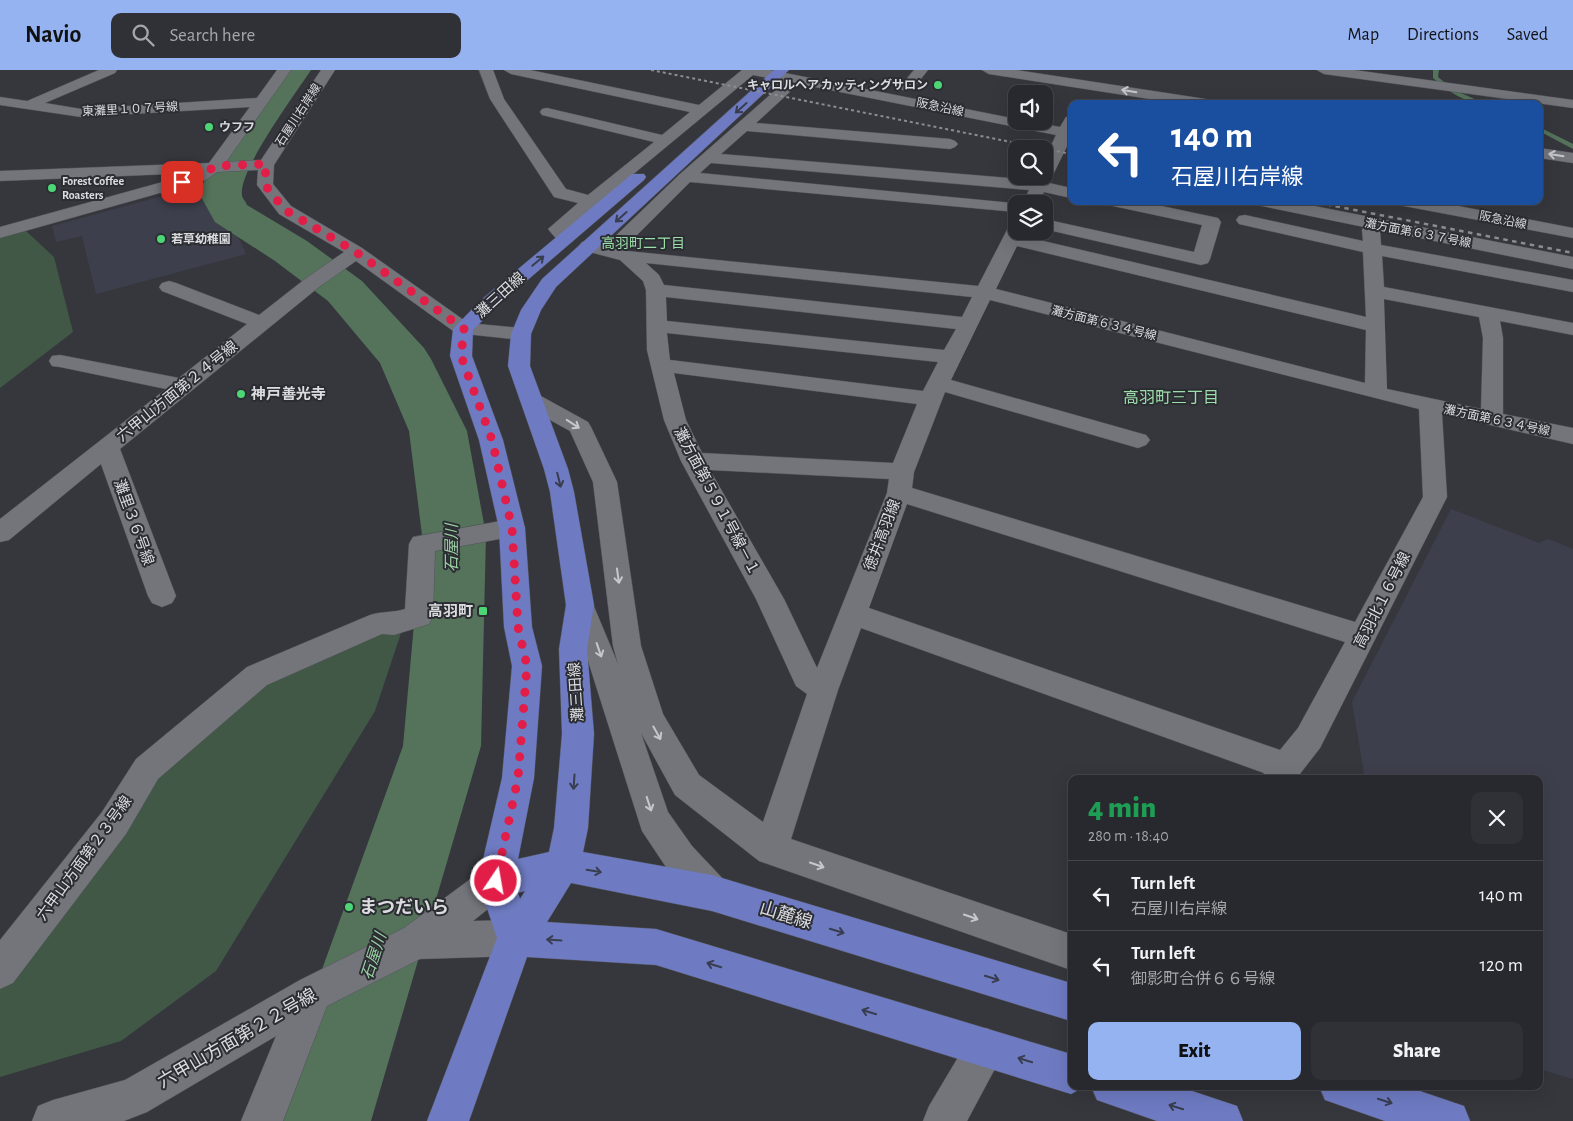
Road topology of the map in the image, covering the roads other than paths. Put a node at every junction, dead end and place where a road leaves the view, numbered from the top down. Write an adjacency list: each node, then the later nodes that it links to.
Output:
1 (110, 70): 18 (street)
2 (284, 70): 16 (street)
3 (328, 70): 31 (street, 石屋川右岸線)
4 (486, 70): 38 (street)
5 (511, 70): 19 (street)
6 (754, 70): 11 (street, 阪急沿線); 19 (street); 48 (main road, 灘三田線)
7 (921, 70): 12 (street)
8 (989, 70): 13 (street)
9 (1098, 70): 13 (street)
10 (1324, 70): 17 (street)
11 (780, 72): 21 (street); 22 (street, 阪急沿線); 52 (main road, 灘三田線, one-way to 52)
12 (907, 86)
13 (1086, 91): 14 (street, one-way to 13)
14 (1173, 100)
15 (0, 101): 18 (street, 東灘里１０７号線)
16 (261, 102): 18 (street, 東灘里１０７号線); 32 (street)
17 (1573, 104)
18 (29, 105)
19 (701, 110): 24 (street)
20 (547, 112): 24 (street)
21 (741, 126): 25 (street); 27 (street)
22 (1068, 129)
23 (1068, 131): 29 (street)
24 (666, 140): 38 (street)
25 (950, 144)
26 (1543, 154): 28 (street, one-way to 26)
27 (707, 158): 34 (street); 35 (street)
28 (1573, 158)
29 (1054, 159): 30 (street); 35 (street)
30 (1068, 161)
31 (266, 164): 32 (street); 53 (street)
32 (215, 166): 33 (street); 46 (street)
33 (0, 176)
34 (686, 177): 42 (street); 52 (street)
35 (1040, 186): 36 (street); 37 (street)
36 (1068, 192)
37 (1035, 195)
38 (591, 201): 48 (street)
39 (1132, 205): 45 (street)
40 (1281, 205): 44 (street, 灘方面第６３７号線)
41 (1425, 205): 47 (street, 阪急沿線)
42 (1008, 207)
43 (1245, 220): 51 (street)
44 (1371, 224): 51 (street); 54 (street, 灘方面第６３７号線)
45 (1053, 226)
46 (0, 233)
47 (1573, 233)
48 (566, 238): 65 (main road, 灘三田線, one-way to 48)
49 (1011, 240): 58 (street, 徳井高羽線)
50 (1034, 240): 64 (street)
51 (1373, 249): 55 (street); 59 (street)
52 (609, 251): 57 (street); 58 (street, 灘方面第６３４号線); 67 (main road, 灘三田線)
53 (356, 252): 61 (street, 六甲山方面第２４号線); 65 (street)
54 (1573, 263)
55 (1573, 286)
56 (169, 287): 61 (street)
57 (656, 290): 62 (street); 63 (street, 灘方面第５９１号線－１)
58 (984, 292): 62 (street, 徳井高羽線); 73 (street, 灘方面第６３４号線)
59 (1375, 292): 60 (street); 64 (street)
60 (1488, 313): 66 (street); 76 (street)
61 (262, 323): 71 (street, 六甲山方面第２４号線)
62 (967, 324): 68 (street, 徳井高羽線)
63 (657, 326): 68 (street); 70 (street, 灘方面第５９１号線－１)
64 (1376, 326): 73 (street)
65 (464, 329): 67 (street); 84 (main road, 灘三田線)
66 (1573, 329)
67 (521, 334): 74 (main road, 灘三田線)
68 (950, 358): 72 (street, 徳井高羽線)
69 (60, 361): 71 (street)
70 (661, 366): 72 (street); 80 (street, 灘方面第５９１号線－１)
71 (184, 386): 79 (street, 六甲山方面第２４号線)
72 (934, 391): 78 (street); 81 (street, 徳井高羽線)
73 (1376, 393): 75 (street, 灘方面第６３４号線)
74 (531, 400): 87 (main road, 灘三田線, one-way to 87); 92 (street, one-way to 92)
75 (1430, 406): 76 (street, 灘方面第６３４号線); 89 (street, 高羽北１６号線)
76 (1492, 419): 77 (street, 灘方面第６３４号線)
77 (1573, 436)
78 (1138, 440)
79 (107, 447): 82 (street, 六甲山方面第２４号線); 86 (street, 灘里３６号線)
80 (693, 461): 81 (street); 90 (street, 灘方面第５９１号線－１)
81 (900, 482): 88 (street, 徳井高羽線); 89 (street)
82 (38, 502): 83 (street); 85 (street, 六甲山方面第２４号線)
83 (0, 508)
84 (508, 529): 94 (main road, 灘三田線); 99 (street, 六甲山方面第２３号線)
85 (0, 533)
86 (162, 596)
87 (580, 605): 93 (main road, 灘三田線, one-way to 93); 95 (street, one-way to 95)
88 (852, 613): 90 (street, 徳井高羽線); 91 (street)
89 (1363, 636): 91 (street, 高羽北１６号線)
90 (823, 690): 92 (street, 徳井高羽線)
91 (1282, 773)
92 (771, 849): 98 (street, one-way to 98)
93 (563, 865): 94 (main road, 山麓線); 95 (main road, 山麓線, one-way to 95); 96 (main road, 灘三田線)
94 (496, 881): 96 (main road); 97 (street)
95 (712, 893): 101 (main road, 山麓線, one-way to 101)
96 (515, 938): 97 (street); 102 (main road, one-way to 96); 108 (main road, 灘三田線)
97 (417, 941): 100 (street, 六甲山方面第２２号線)
98 (1068, 951)
99 (0, 970)
100 (313, 993): 106 (street, 六甲山方面第２２号線); 107 (street)
101 (1068, 1001)
102 (986, 1048): 103 (main road, one-way to 102); 109 (street)
103 (1068, 1073)
104 (1124, 1090): 110 (main road, one-way to 104)
105 (1351, 1090): 111 (main road, one-way to 111)
106 (53, 1121)
107 (262, 1121)
108 (448, 1121)
109 (944, 1121)
110 (1222, 1121)
111 (1448, 1121)

